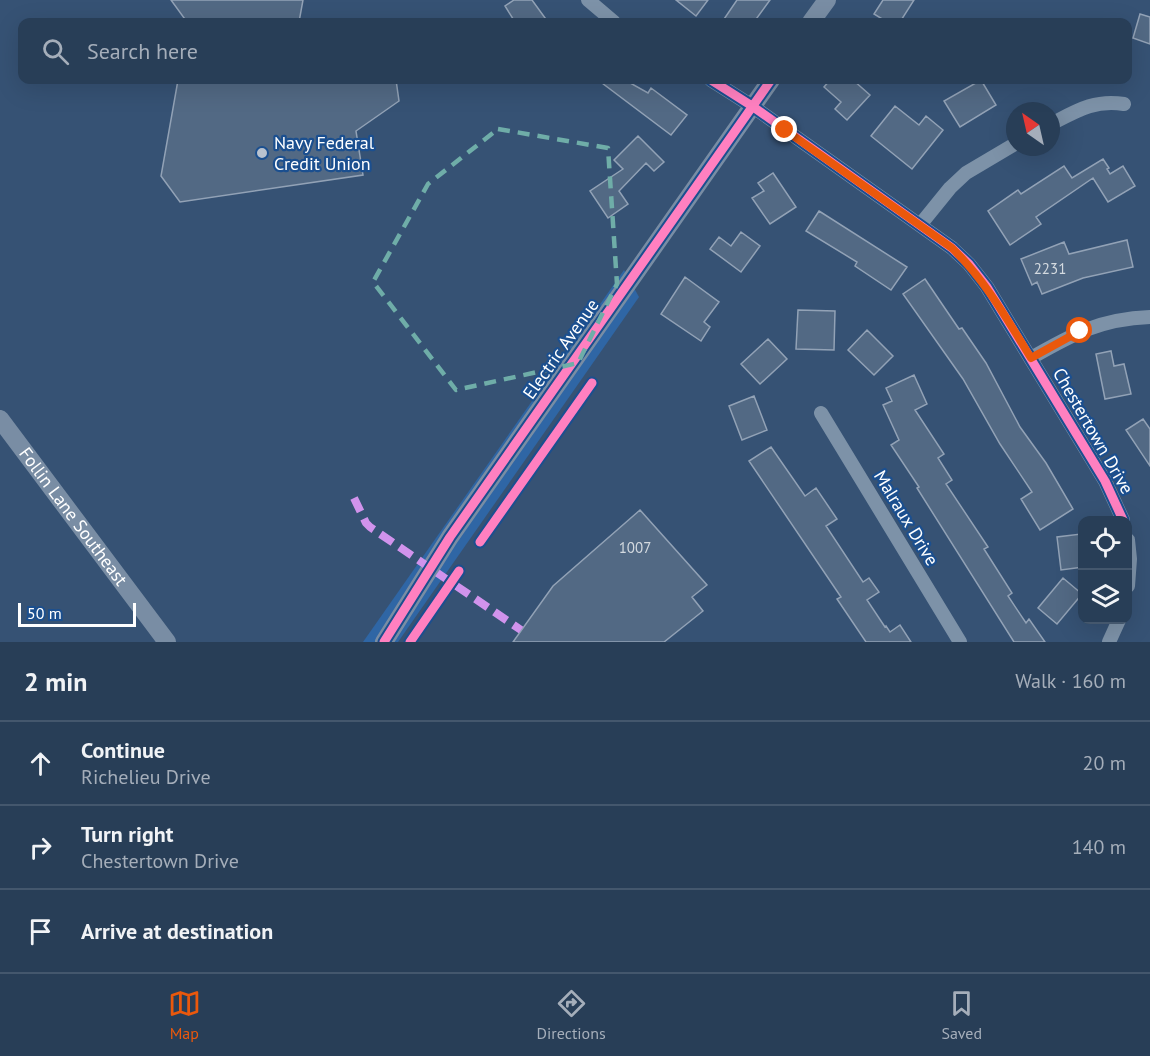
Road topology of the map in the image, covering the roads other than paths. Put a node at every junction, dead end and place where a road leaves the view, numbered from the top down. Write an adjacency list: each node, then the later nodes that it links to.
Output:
1 (827, 0): 4 (street)
2 (596, 3): 3 (street)
3 (610, 18)
4 (814, 18)
5 (717, 84): 8 (street, Chestertown Drive)
6 (768, 84): 8 (street, Electric Avenue)
7 (1124, 104): 9 (street)
8 (752, 106): 11 (street, Chestertown Drive); 19 (street, Electric Avenue)
9 (1060, 119)
10 (1006, 149): 11 (street)
11 (920, 225): 13 (street, Chestertown Drive)
12 (1150, 317): 13 (street)
13 (1031, 358): 16 (street, Chestertown Drive)
14 (821, 413): 20 (street, Malraux Drive)
15 (0, 419): 18 (street, Follin Lane Southeast)
16 (1121, 516)
17 (1117, 624): 21 (street)
18 (167, 642)
19 (384, 642)
20 (960, 642)
21 (1109, 642)

